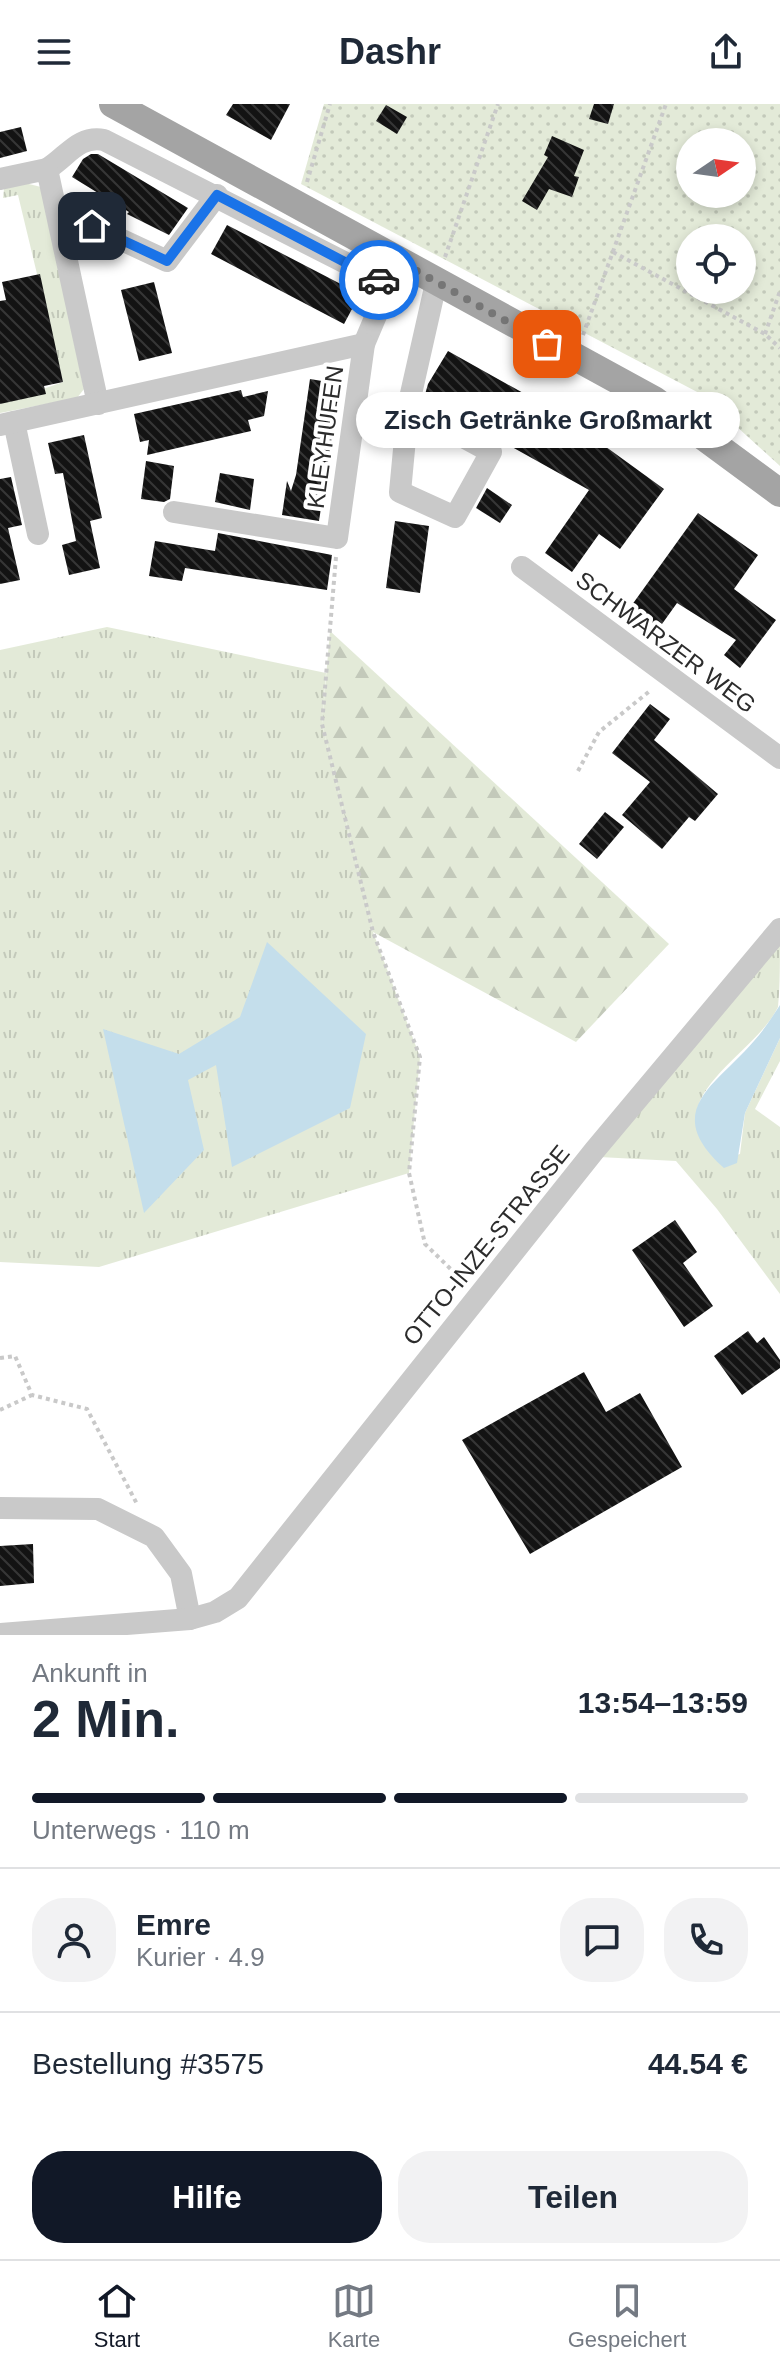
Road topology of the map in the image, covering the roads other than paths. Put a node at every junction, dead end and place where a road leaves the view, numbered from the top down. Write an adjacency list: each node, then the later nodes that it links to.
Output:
1 (113, 104): 2 (main road)
2 (150, 112): 7 (main road)
3 (47, 169): 4 (street); 5 (street); 6 (street)
4 (0, 179)
5 (217, 195): 6 (street); 7 (street)
6 (58, 216): 11 (street)
7 (394, 273): 8 (main road); 9 (street)
8 (436, 283): 10 (main road); 12 (street)
9 (364, 344): 11 (street, KLEYHUFEN); 16 (street, KLEYHUFEN)
10 (633, 389): 13 (street); 15 (main road)
11 (98, 404): 14 (street, KLEYHUFEN)
12 (408, 407): 12 (street)
13 (604, 420)
14 (7, 424): 17 (street, KLEYHUFEN)
15 (780, 493)
16 (174, 512)
17 (38, 534)
18 (522, 567): 19 (street, SCHWARZER WEG)
19 (780, 758)
20 (780, 929): 22 (street, OTTO-INZE-STRASSE)
21 (0, 1508): 22 (street)
22 (190, 1619): 23 (street)
23 (0, 1634)

